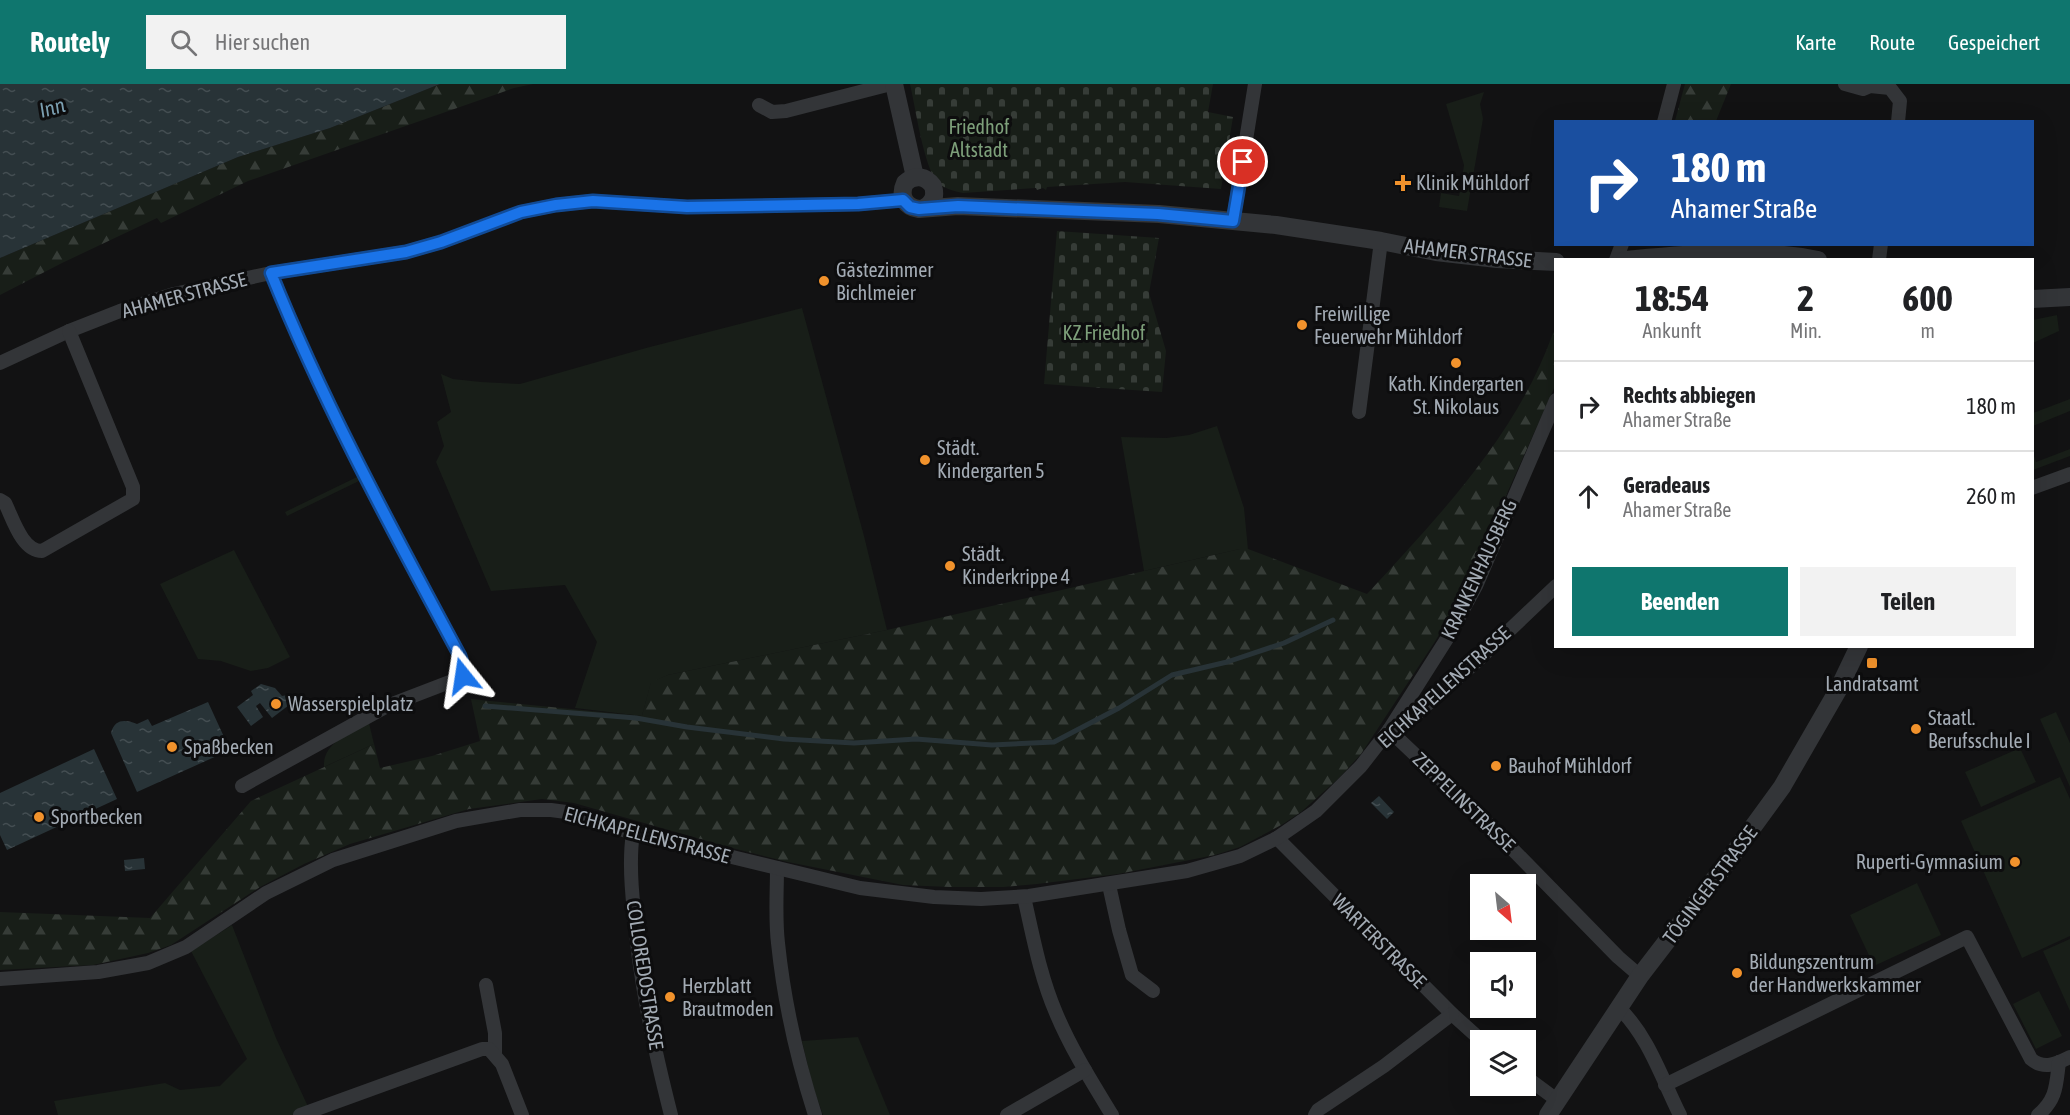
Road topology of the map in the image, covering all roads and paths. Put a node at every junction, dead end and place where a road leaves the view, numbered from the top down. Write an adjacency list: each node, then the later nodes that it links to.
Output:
1 (892, 84): 5 (street); 8 (street)
2 (1256, 84): 13 (street)
3 (1674, 84): 6 (street)
4 (1845, 84): 7 (street)
5 (759, 105)
6 (1665, 120)
7 (1898, 120)
8 (915, 177): 9 (street); 10 (street)
9 (934, 191): 11 (street, AHAMER STRASSE); 12 (street)
10 (903, 200): 12 (street); 19 (street, AHAMER STRASSE)
11 (958, 206): 12 (street, AHAMER STRASSE); 13 (street, AHAMER STRASSE)
12 (924, 208)
13 (1233, 221): 14 (street, AHAMER STRASSE)
14 (1381, 241): 18 (street, AHAMER STRASSE); 25 (street, AHAMER STRASSE)
15 (1712, 248): 16 (street); 17 (street)
16 (1640, 258)
17 (1808, 258)
18 (1554, 262)
19 (271, 273): 22 (street, AHAMER STRASSE); 32 (street)
20 (2070, 297): 21 (street)
21 (2034, 301)
22 (69, 331): 23 (street, AHAMER STRASSE); 28 (street)
23 (0, 363)
24 (1554, 405): 31 (street, KRANKENHAUSBERG)
25 (1359, 412)
26 (2070, 474): 27 (street)
27 (2034, 487)
28 (0, 500)
29 (1554, 588): 31 (street, EICHKAPELLENSTRASSE)
30 (1858, 648): 38 (street, TÖGINGER STRASSE)
31 (1389, 730): 34 (street, EICHKAPELLENSTRASSE); 38 (street, ZEPPELINSTRASSE)
32 (242, 786)
33 (633, 833): 35 (street, EICHKAPELLENSTRASSE); 39 (street, EICHKAPELLENSTRASSE); 53 (street, COLLOREDOSTRASSE)
34 (1278, 838): 36 (street, EICHKAPELLENSTRASSE); 43 (street, WARTERSTRASSE)
35 (777, 868): 37 (street, EICHKAPELLENSTRASSE); 54 (street)
36 (1109, 885): 37 (street, EICHKAPELLENSTRASSE); 41 (street)
37 (1024, 897): 47 (street)
38 (1640, 976): 42 (street, TÖGINGER STRASSE)
39 (0, 979)
40 (486, 985): 45 (street)
41 (1153, 991)
42 (1618, 1008): 48 (street); 50 (street, TÖGINGER STRASSE)
43 (1452, 1014): 44 (street, WARTERSTRASSE); 57 (street)
44 (1470, 1030)
45 (492, 1051): 51 (street); 52 (street)
46 (2065, 1059): 48 (street); 59 (street)
47 (1085, 1070): 55 (street); 56 (street)
48 (1665, 1085): 58 (street)
49 (1536, 1089): 50 (street)
50 (1552, 1108)
51 (300, 1115)
52 (522, 1115)
53 (671, 1115)
54 (815, 1115)
55 (1008, 1115)
56 (1112, 1115)
57 (1315, 1115)
58 (1680, 1115)
59 (2038, 1115)

